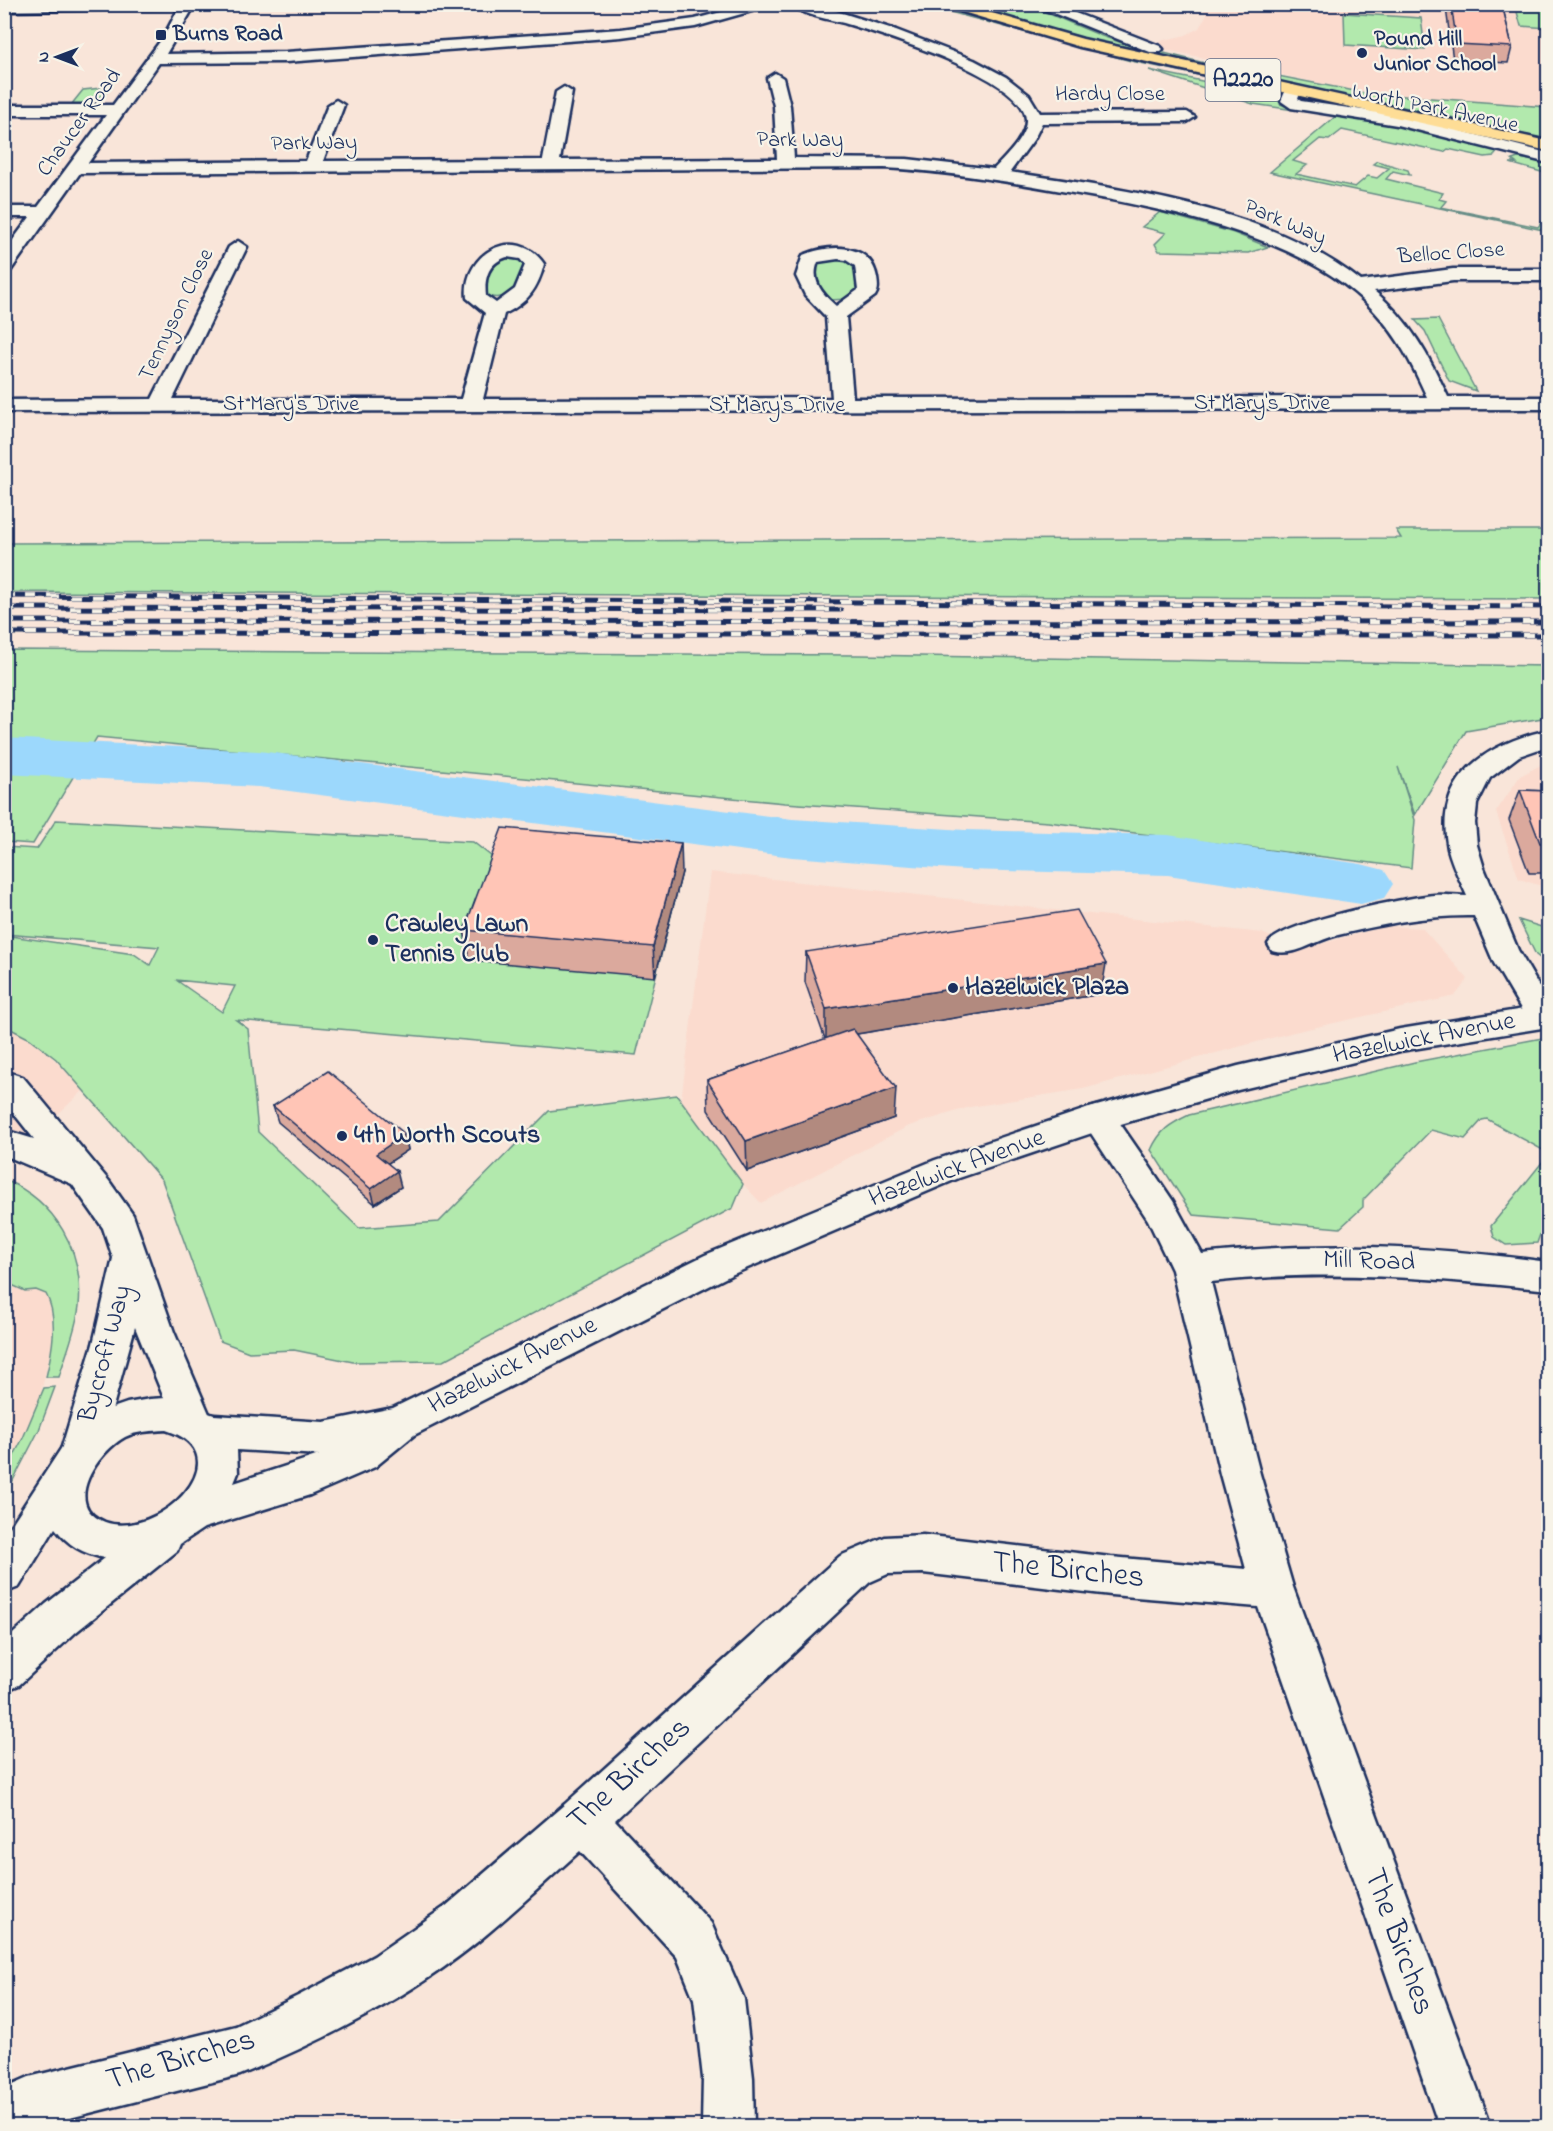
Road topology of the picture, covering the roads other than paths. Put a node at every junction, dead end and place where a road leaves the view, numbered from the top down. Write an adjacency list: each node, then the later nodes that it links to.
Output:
1 (204, 4): 6 (street)
2 (770, 4): 10 (street)
3 (798, 4): 18 (street)
4 (943, 4): 12 (main road, Worth Park Avenue / A2220)
5 (1038, 4): 9 (street)
6 (188, 5): 7 (street); 10 (street, Chaucer Road)
7 (27, 6): 8 (street)
8 (4, 8)
9 (1155, 49)
10 (154, 59): 16 (street, Chaucer Road)
11 (775, 78): 20 (street)
12 (1293, 90): 19 (street, Worth Park Avenue)
13 (564, 92): 21 (street)
14 (336, 105): 22 (street)
15 (4, 110): 16 (street)
16 (118, 110): 23 (street, Chaucer Road)
17 (1187, 117): 18 (street, Hardy Close)
18 (1034, 118): 24 (street)
19 (1548, 149)
20 (786, 164): 21 (street, Park Way); 24 (street, Park Way)
21 (551, 165): 22 (street, Park Way)
22 (312, 167): 23 (street, Park Way)
23 (75, 168): 26 (street, Chaucer Road)
24 (999, 175): 30 (street, Park Way)
25 (4, 212): 26 (street)
26 (44, 212): 28 (street, Chaucer Road)
27 (238, 247): 35 (street, Tennyson Close)
28 (4, 266)
29 (1548, 275): 30 (street, Belloc Close)
30 (1358, 287): 33 (street, Park Way)
31 (495, 311): 38 (street)
32 (836, 315): 36 (street)
33 (1440, 403): 34 (street, St Mary's Drive); 36 (street, St Mary's Drive)
34 (1548, 404)
35 (160, 405): 37 (street, St Mary's Drive); 38 (street, St Mary's Drive)
36 (843, 405): 38 (street, St Mary's Drive)
37 (4, 406)
38 (470, 406)
39 (1548, 738): 40 (street)
40 (1486, 906): 41 (street); 42 (street)
41 (1283, 944)
42 (1545, 1016): 44 (street, Hazelwick Avenue)
43 (7, 1091): 46 (street, Bycroft Way)
44 (1098, 1118): 48 (street, The Birches); 50 (street, Hazelwick Avenue)
45 (4, 1142): 46 (street, Bycroft Way)
46 (97, 1190): 47 (street, Bycroft Way)
47 (131, 1258): 51 (street, Bycroft Way); 52 (street, Bycroft Way)
48 (1190, 1270): 49 (street, Mill Road); 55 (street, The Birches)
49 (1548, 1276)
50 (400, 1423): 51 (street, Hazelwick Avenue); 53 (street, Hazelwick Avenue)
51 (199, 1427): 52 (street); 53 (street)
52 (75, 1459): 53 (street); 54 (street)
53 (184, 1521): 56 (street, Hazelwick Avenue)
54 (4, 1574)
55 (1272, 1587): 57 (street, The Birches); 60 (street, The Birches)
56 (4, 1671)
57 (581, 1820): 58 (street, The Birches); 59 (street)
58 (4, 2117)
59 (728, 2127)
60 (1465, 2127)

